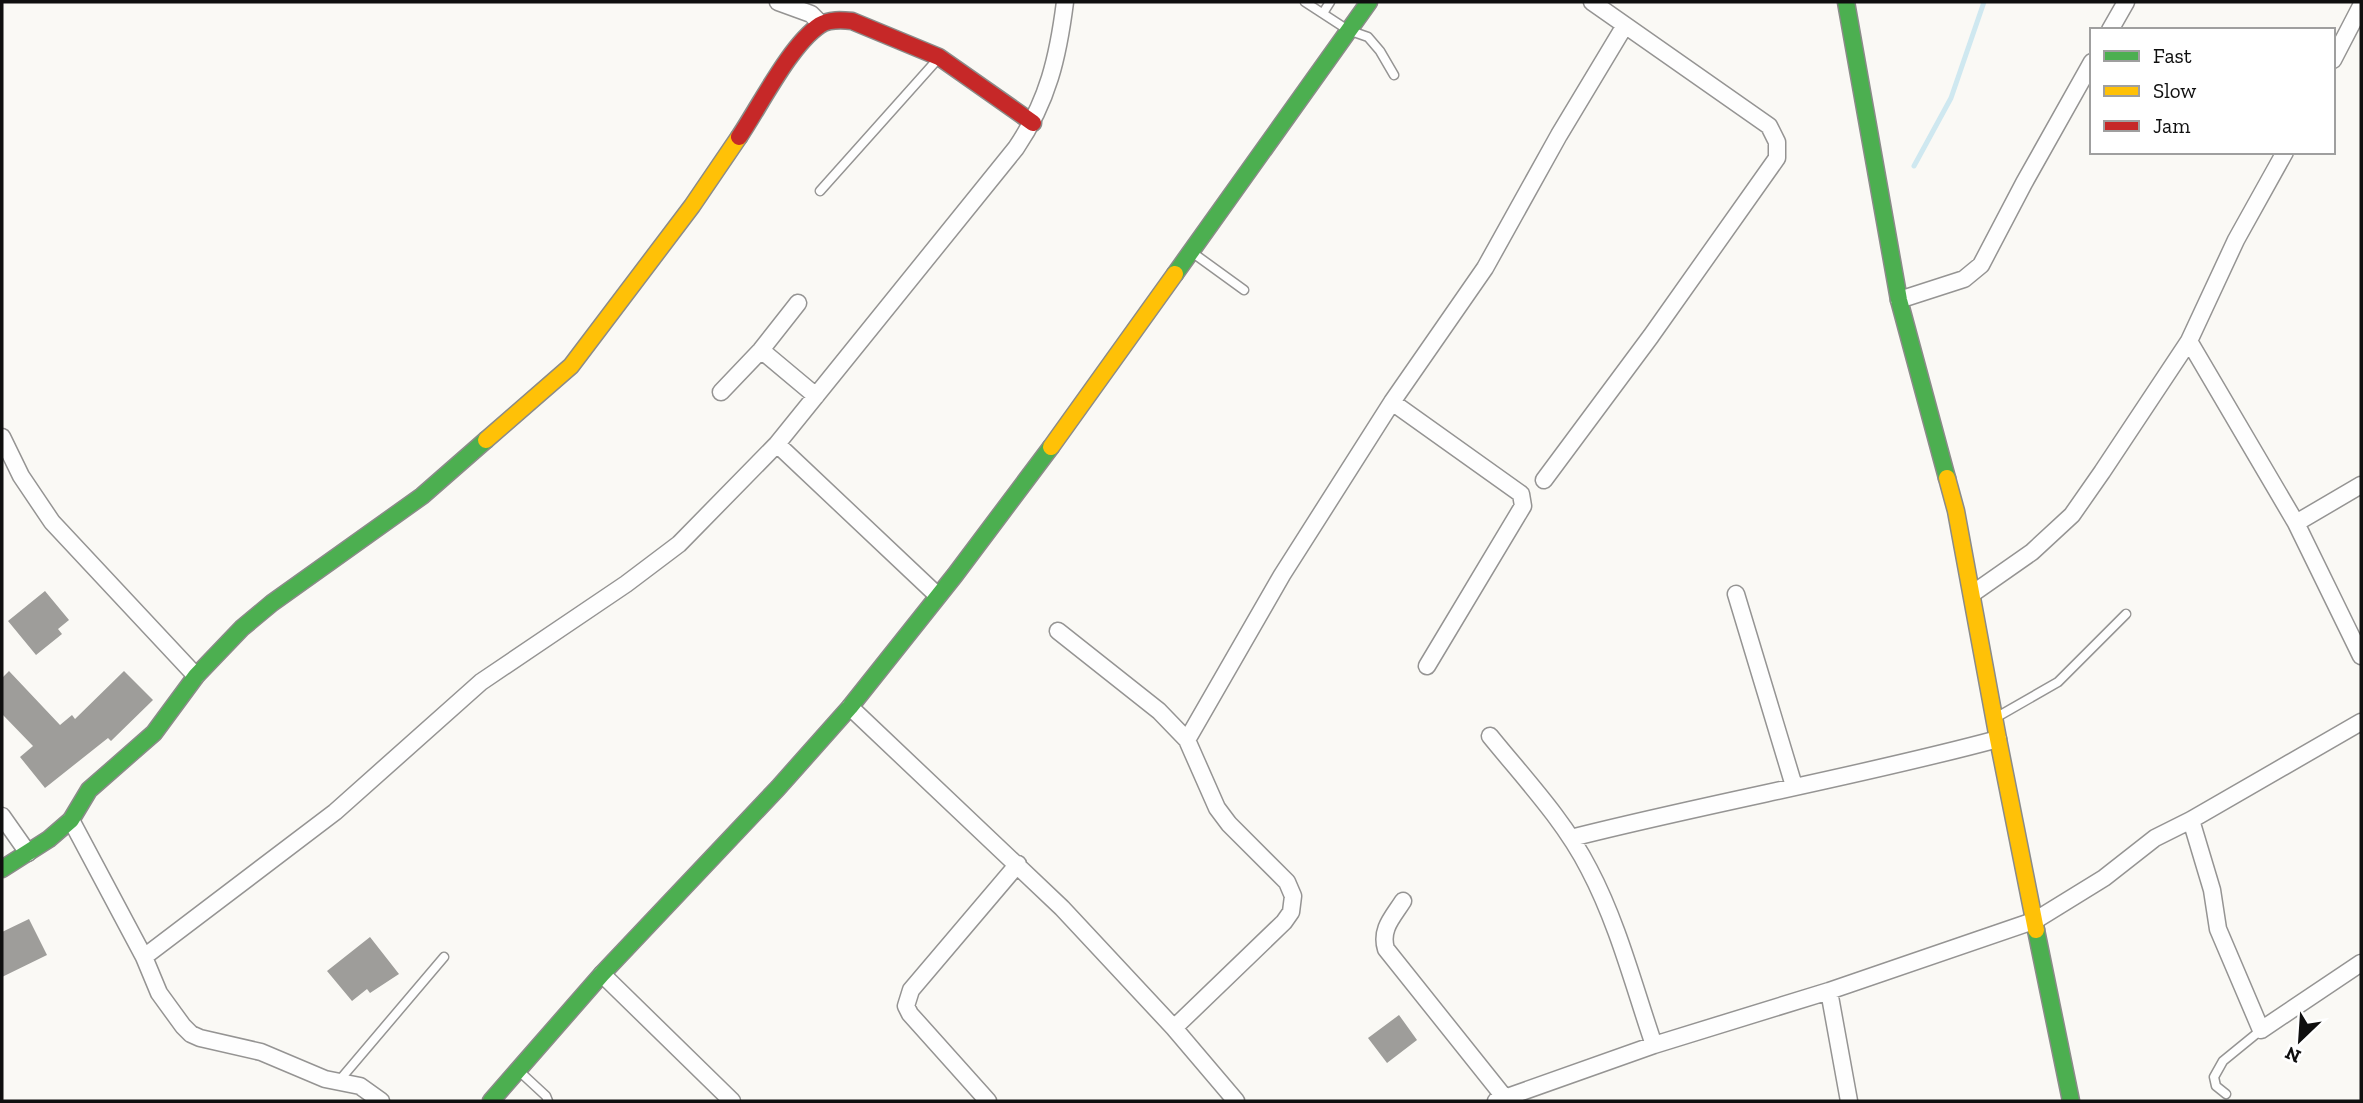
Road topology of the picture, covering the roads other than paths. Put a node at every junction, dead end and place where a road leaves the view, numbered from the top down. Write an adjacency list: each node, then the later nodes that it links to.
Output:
1 (778, 2): 11 (street)
2 (1065, 2): 19 (street)
3 (1306, 2): 10 (lane)
4 (1330, 2): 10 (lane)
5 (1368, 2): 14 (street)
6 (1591, 2): 12 (street)
7 (1846, 2): 24 (street)
8 (2126, 2): 13 (street)
9 (2361, 6): 15 (street)
10 (1323, 13): 14 (lane)
11 (821, 24): 16 (street); 43 (street)
12 (1624, 27): 30 (street); 33 (street)
13 (2111, 28)
14 (1348, 30): 18 (lane); 22 (street)
15 (2335, 56)
16 (939, 57): 19 (street); 21 (lane)
17 (2090, 66): 24 (street)
18 (1394, 75)
19 (1033, 123): 29 (street)
20 (2284, 154): 26 (street)
21 (820, 191)
22 (1190, 251): 23 (lane); 38 (street)
23 (1244, 290)
24 (1899, 300): 37 (street)
25 (798, 303): 27 (street)
26 (2189, 341): 35 (street); 37 (street)
27 (761, 350): 28 (street); 29 (street)
28 (721, 392)
29 (816, 396): 32 (street)
30 (1392, 402): 42 (street); 49 (street)
31 (2, 437): 43 (street)
32 (777, 444): 38 (street); 60 (street)
33 (1544, 480)
34 (2361, 485): 35 (street)
35 (2297, 523): 41 (street)
36 (1736, 594): 50 (street)
37 (1972, 594): 45 (street)
38 (938, 596): 44 (street)
39 (2126, 614): 45 (lane)
40 (1058, 631): 49 (street)
41 (2361, 656)
42 (1427, 666)
43 (196, 676): 52 (street)
44 (850, 707): 56 (street); 63 (street)
45 (1994, 718): 48 (street)
46 (2361, 722): 53 (street)
47 (1489, 736): 54 (street)
48 (1998, 739): 50 (street); 59 (street)
49 (1187, 740): 65 (street)
50 (1794, 786): 54 (street)
51 (2, 816): 55 (street)
52 (71, 820): 55 (street); 60 (street)
53 (2191, 820): 59 (street); 66 (street)
54 (1571, 838): 67 (street)
55 (28, 853): 57 (street)
56 (1018, 864): 65 (street); 76 (street)
57 (2, 869)
58 (1403, 901): 71 (street)
59 (2036, 920): 64 (street); 79 (street)
60 (144, 957): 69 (street)
61 (444, 957): 69 (lane)
62 (2361, 963): 66 (street)
63 (602, 974): 68 (street); 75 (street)
64 (1829, 990): 67 (street); 78 (street)
65 (1174, 1028): 77 (street)
66 (2261, 1030): 70 (lane)
67 (1654, 1045): 71 (street)
68 (518, 1070): 73 (street); 74 (lane)
69 (338, 1082): 72 (street)
70 (2226, 1094)
71 (1501, 1100)
72 (381, 1101)
73 (491, 1101)
74 (548, 1101)
75 (732, 1101)
76 (988, 1101)
77 (1236, 1101)
78 (1849, 1101)
79 (2071, 1101)

